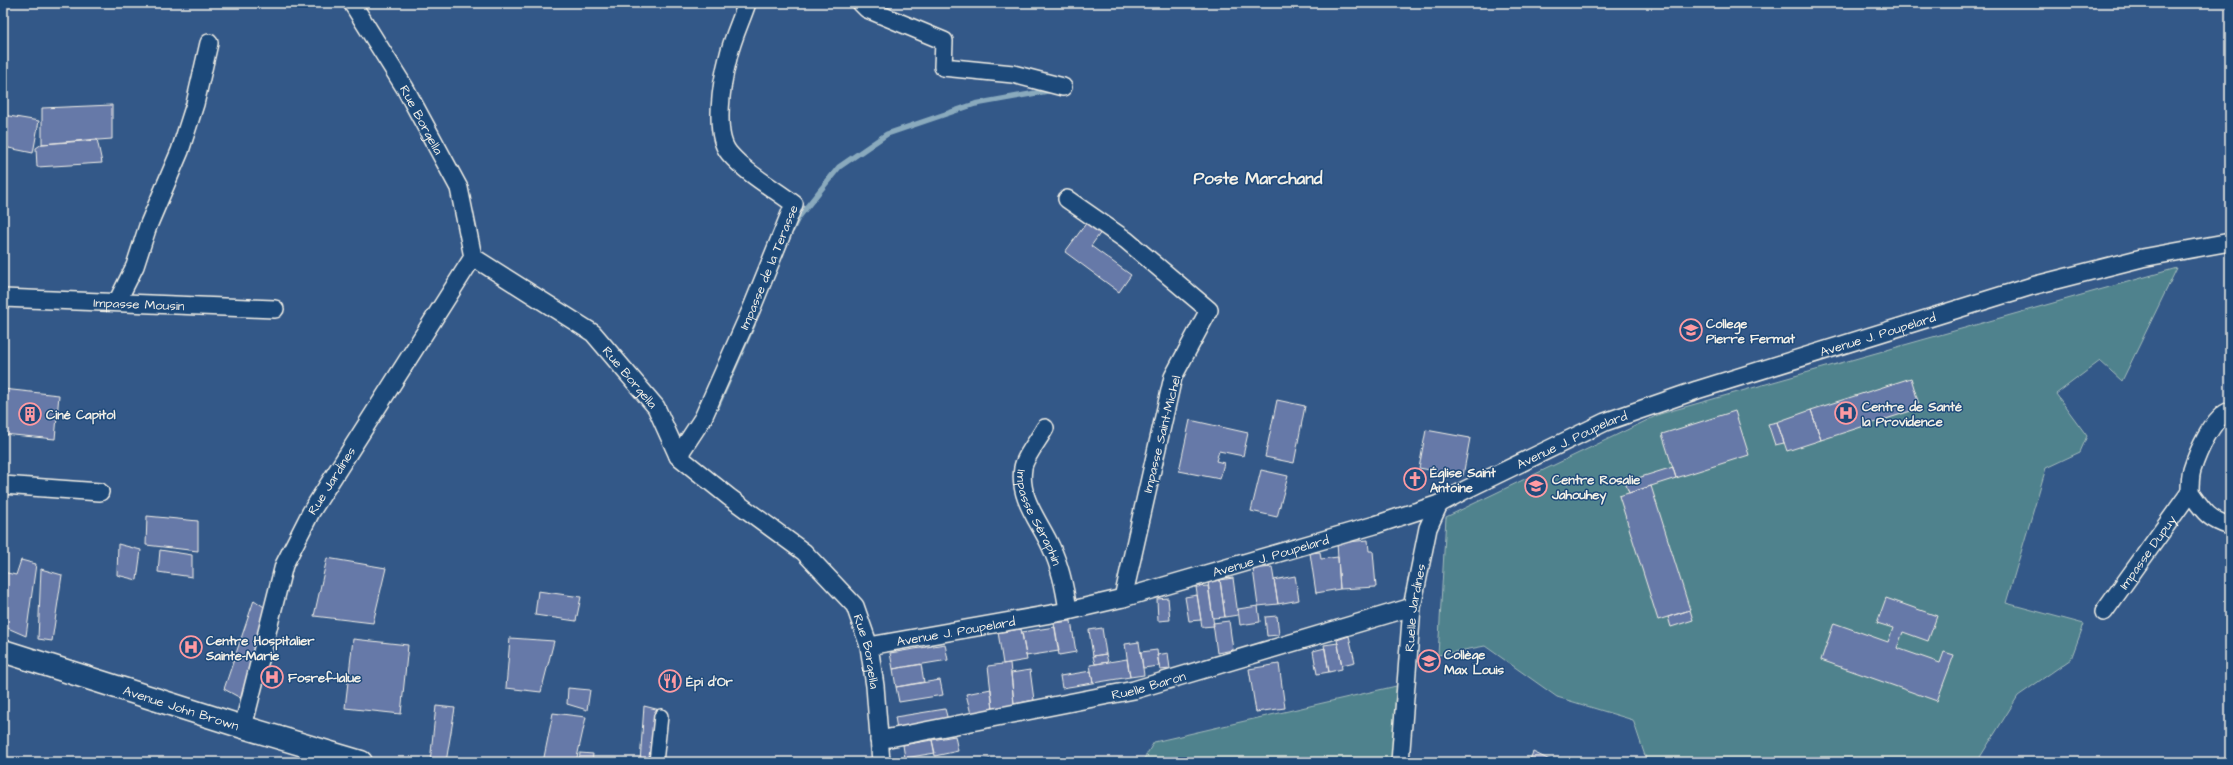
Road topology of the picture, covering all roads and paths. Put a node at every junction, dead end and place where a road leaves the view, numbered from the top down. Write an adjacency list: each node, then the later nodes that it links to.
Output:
1 (352, 3): 8 (street, Rue Borgella)
2 (747, 3): 14 (street, Impasse de la Terasse)
3 (861, 3): 5 (street)
4 (209, 43): 10 (street)
5 (1064, 87)
6 (1068, 199): 20 (street, Impasse Saint-Michel)
7 (2230, 242): 18 (street, Avenue J. Poupelard)
8 (473, 257): 14 (street, Rue Borgella); 27 (street, Rue Jardines)
9 (3, 298): 10 (street, Impasse Mousin)
10 (117, 302): 11 (street, Impasse Mousin)
11 (275, 308)
12 (2230, 411): 17 (street)
13 (1045, 428): 22 (street, Impasse Séraphin)
14 (678, 456): 24 (street, Rue Borgella)
15 (3, 485): 16 (street)
16 (100, 492)
17 (2190, 492): 19 (street); 23 (street, Impasse Dupuy)
18 (1439, 504): 20 (street, Avenue J. Poupelard); 21 (street, Ruelle Jardines)
19 (2230, 526)
20 (1123, 598): 22 (street, Avenue J. Poupelard)
21 (1412, 607): 28 (street, Ruelle Baron); 32 (street, Ruelle Jardines)
22 (1068, 611): 24 (street, Avenue J. Poupelard)
23 (2104, 612)
24 (869, 646): 28 (street, Rue Borgella)
25 (3, 651): 27 (main road, Avenue John Brown)
26 (661, 716): 30 (street)
27 (243, 727): 29 (main road, Avenue John Brown)
28 (879, 740): 31 (street, Rue Borgella)
29 (361, 762)
30 (656, 762)
31 (881, 762)
32 (1400, 762)

